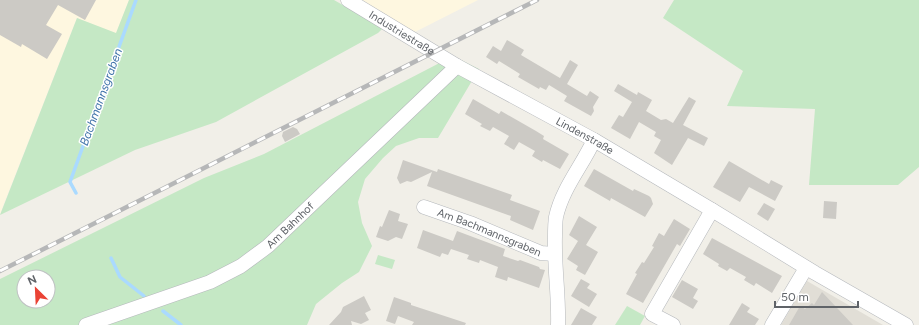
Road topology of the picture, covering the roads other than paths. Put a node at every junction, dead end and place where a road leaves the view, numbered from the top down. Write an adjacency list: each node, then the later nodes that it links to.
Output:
1 (348, 0): 2 (street, Industriestraße)
2 (457, 66): 3 (street, Lindenstraße); 8 (street, Am Bahnhof)
3 (594, 140): 5 (street, Lindenstraße); 6 (street, Am Bachmannsgraben)
4 (424, 207): 6 (street, Am Bachmannsgraben)
5 (712, 210): 7 (street, Lindenstraße); 10 (street)
6 (554, 254): 9 (street, Am Bachmannsgraben)
7 (806, 268): 11 (street); 12 (street, Lindenstraße)
8 (86, 325)
9 (558, 325)
10 (673, 325)
11 (772, 325)
12 (906, 325)

